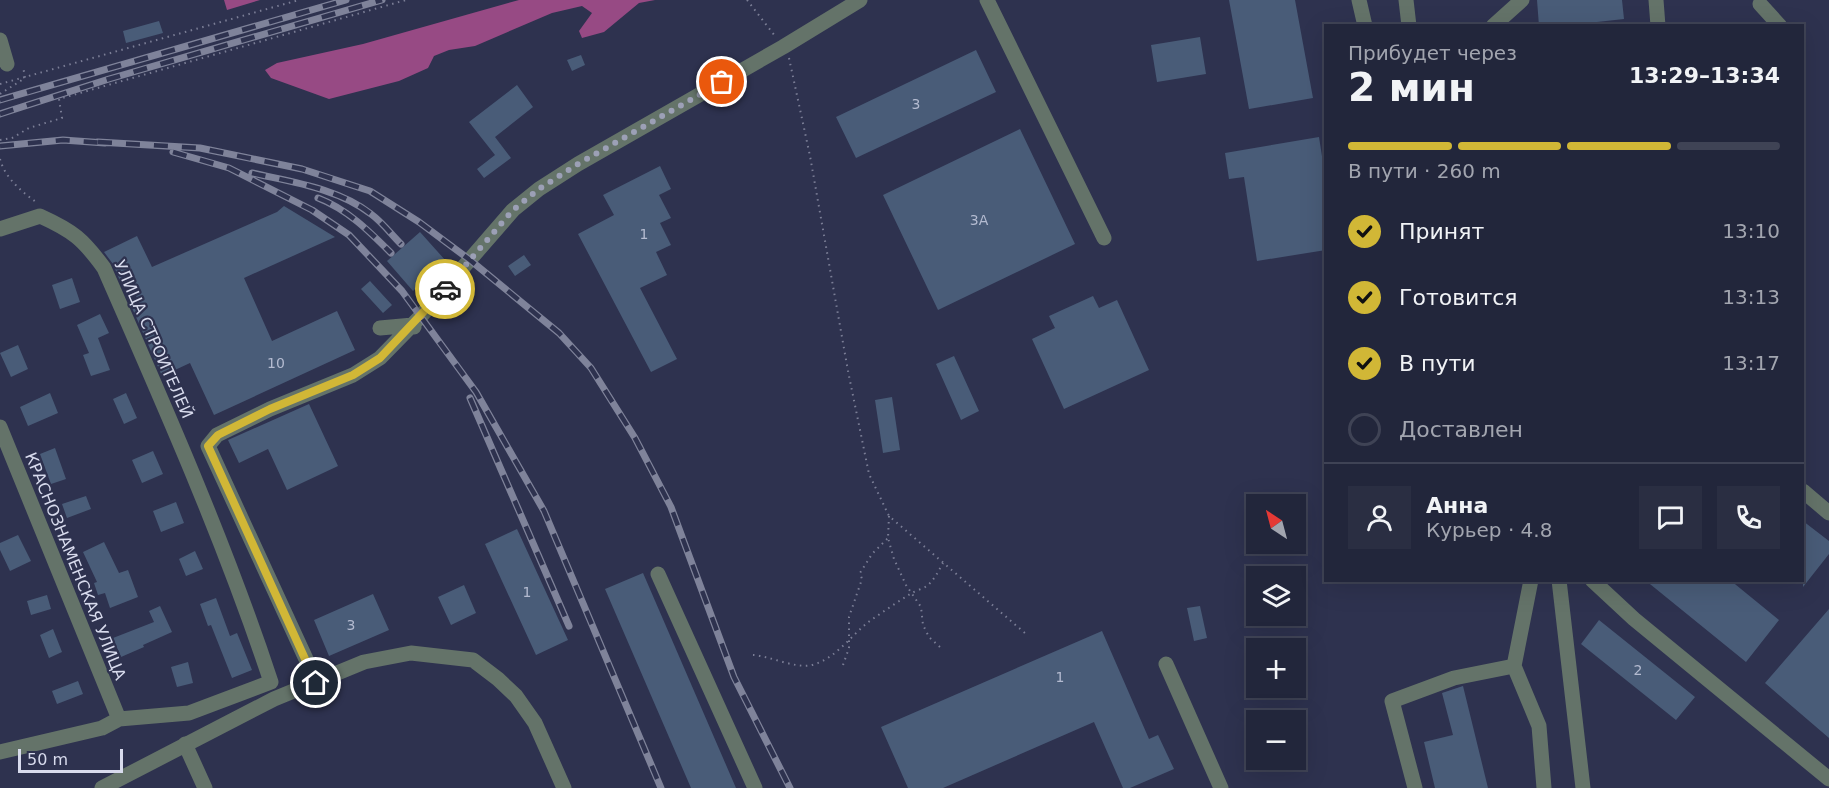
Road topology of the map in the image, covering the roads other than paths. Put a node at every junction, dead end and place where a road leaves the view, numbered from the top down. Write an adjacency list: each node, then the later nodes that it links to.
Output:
1 (861, 0): 18 (street)
2 (987, 0): 17 (street)
3 (1359, 0): 8 (street)
4 (1406, 0): 9 (street)
5 (1522, 0): 10 (street)
6 (1656, 0): 11 (street)
7 (1760, 2): 12 (street); 13 (street)
8 (1365, 24)
9 (1409, 24)
10 (1495, 24)
11 (1658, 24)
12 (1763, 24)
13 (1778, 24)
14 (0, 40): 15 (street)
15 (7, 64)
16 (0, 229): 30 (street, УЛИЦА СТРОИТЕЛЕЙ)
17 (1104, 238)
18 (417, 324): 19 (street); 29 (street)
19 (380, 328)
20 (0, 427): 30 (street, КРАСНОЗНАМЕНСКАЯ УЛИЦА)
21 (1804, 492): 22 (street)
22 (1829, 513)
23 (658, 574): 37 (street)
24 (1531, 582): 28 (street)
25 (1558, 582): 41 (street)
26 (1594, 582): 33 (street)
27 (1166, 664): 38 (street)
28 (1514, 666): 39 (street); 40 (street)
29 (316, 682): 31 (street); 36 (street)
30 (119, 719): 32 (street)
31 (185, 744): 34 (street); 35 (street)
32 (0, 752)
33 (1829, 779)
34 (102, 788)
35 (205, 788)
36 (564, 788)
37 (755, 788)
38 (1221, 788)
39 (1415, 788)
40 (1544, 788)
41 (1583, 788)

